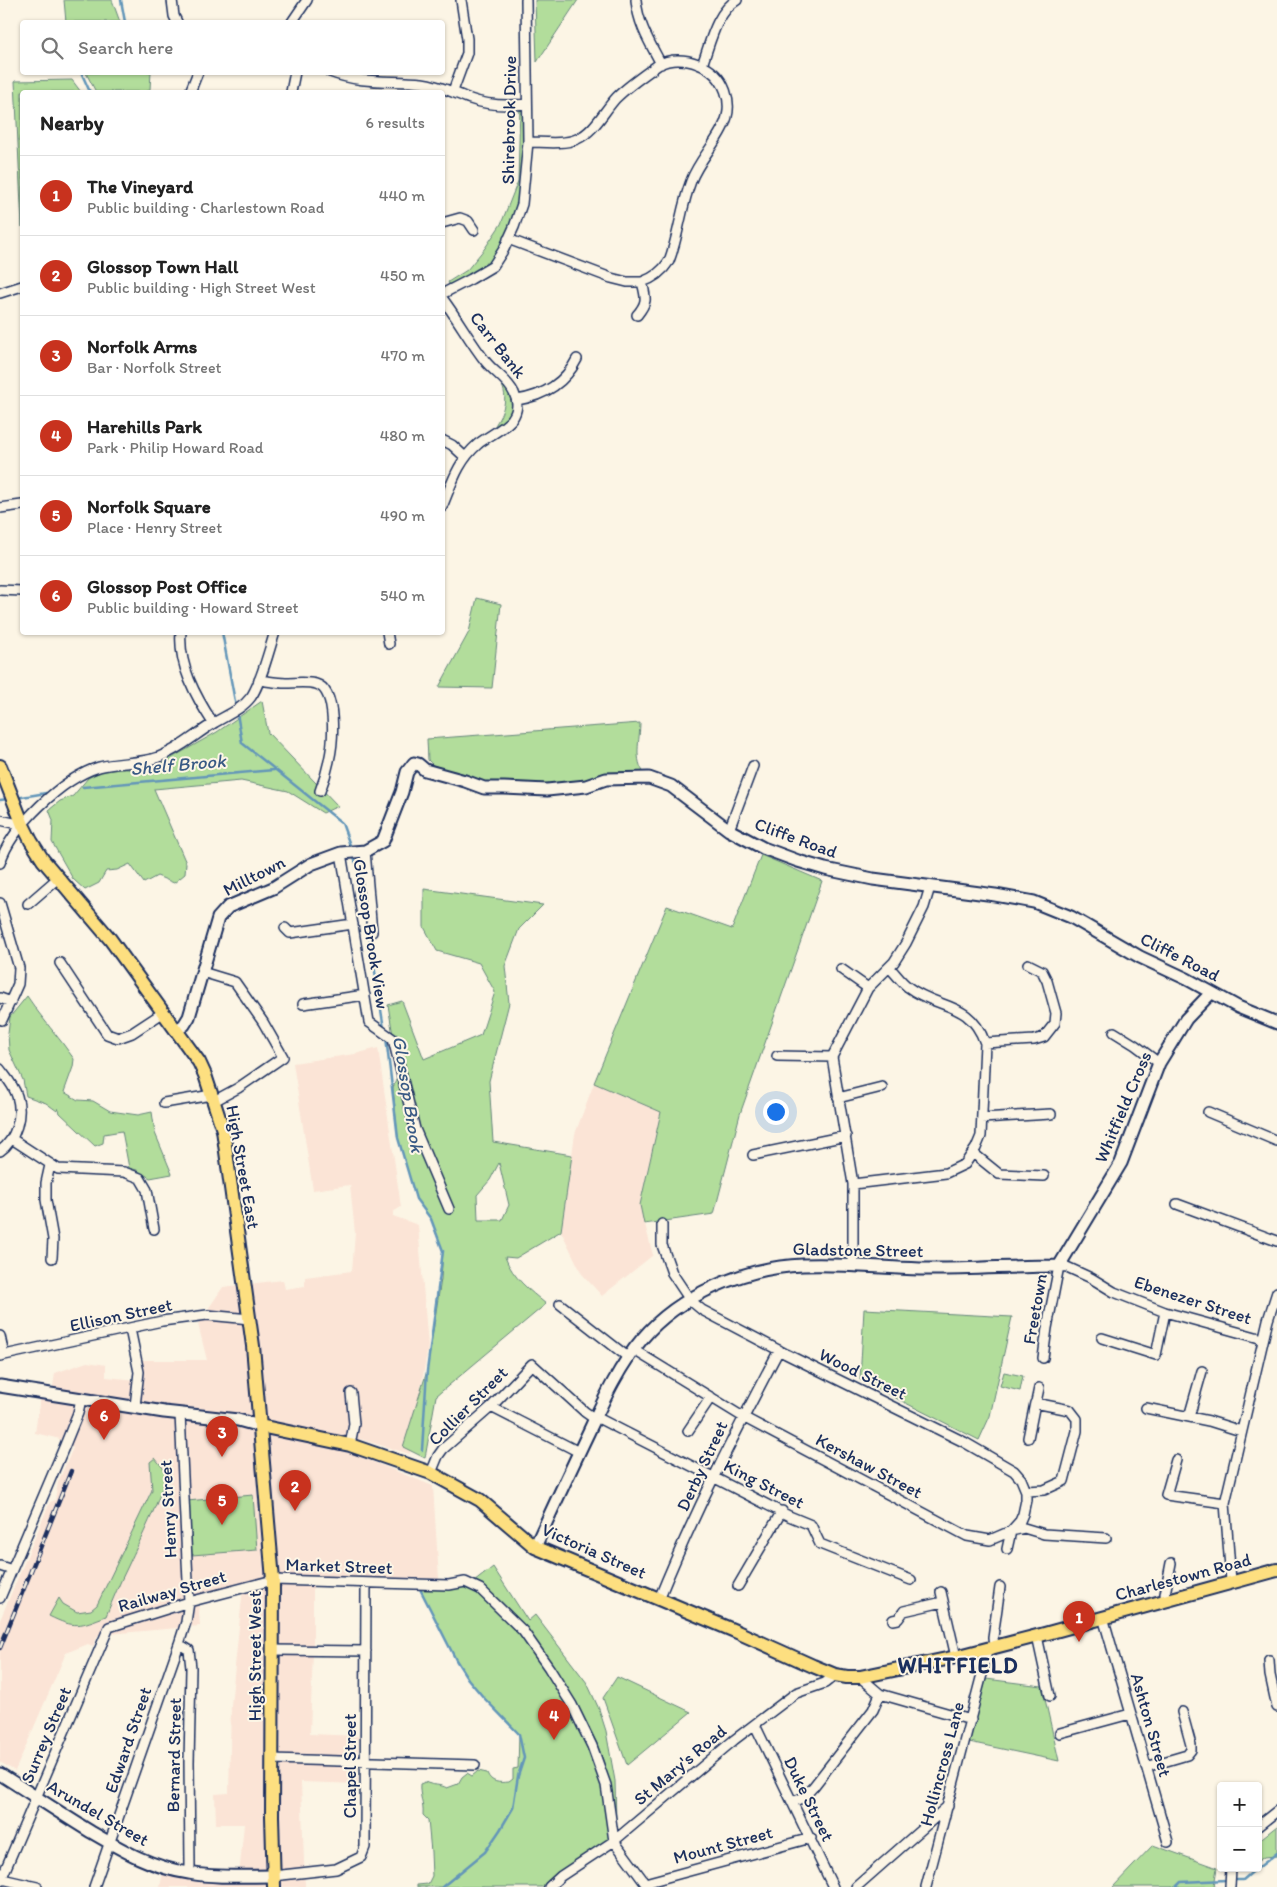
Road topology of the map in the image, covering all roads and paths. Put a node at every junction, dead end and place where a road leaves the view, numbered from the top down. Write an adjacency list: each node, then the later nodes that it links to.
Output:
1 (172, 0): 7 (street)
2 (306, 0): 8 (street)
3 (461, 0): 18 (street)
4 (526, 0): 19 (street, Shirebrook Drive)
5 (636, 0): 9 (street)
6 (737, 0): 10 (street)
7 (176, 20)
8 (293, 20)
9 (661, 64): 10 (street); 20 (street)
10 (702, 65): 24 (street)
11 (197, 75): 15 (street)
12 (294, 75): 16 (street)
13 (339, 75): 14 (street)
14 (390, 82): 17 (street); 18 (street)
15 (191, 90)
16 (291, 90)
17 (390, 90)
18 (453, 91): 19 (street)
19 (527, 104): 20 (street, Shirebrook Drive)
20 (528, 142): 23 (street, Shirebrook Drive)
21 (445, 222): 22 (street)
22 (474, 230)
23 (508, 239): 24 (street); 26 (street, Shirebrook Drive)
24 (642, 282): 29 (street)
25 (20, 287): 27 (street)
26 (445, 292)
27 (0, 293)
28 (445, 302): 31 (street, Carr Bank)
29 (637, 315)
30 (576, 359): 31 (street)
31 (517, 400): 33 (street, Carr Bank)
32 (445, 442): 33 (street)
33 (465, 457): 34 (street, Carr Bank)
34 (445, 498)
35 (20, 505): 36 (street)
36 (0, 508)
37 (0, 590): 38 (street)
38 (20, 591)
39 (181, 635): 44 (street)
40 (274, 635): 43 (street)
41 (388, 635): 42 (street)
42 (389, 644)
43 (259, 680): 44 (street); 47 (street)
44 (213, 723): 49 (street)
45 (0, 766): 49 (main road, High Street East)
46 (754, 766): 50 (street)
47 (320, 791)
48 (0, 820): 49 (street)
49 (23, 825): 53 (street); 54 (main road, High Street East)
50 (729, 830): 51 (street, Cliffe Road); 55 (street, Cliffe Road)
51 (364, 851): 52 (street, Milltown); 60 (street)
52 (345, 853): 58 (street, Glossop Brook View); 65 (street, Milltown)
53 (0, 863)
54 (58, 878): 57 (street); 72 (main road, High Street East)
55 (930, 887): 63 (street); 67 (street, Cliffe Road)
56 (0, 903): 70 (street)
57 (28, 904)
58 (353, 924): 59 (street); 68 (street, Glossop Brook View)
59 (285, 928)
60 (372, 932)
61 (60, 963): 72 (street)
62 (1028, 964): 77 (street)
63 (889, 967): 66 (street); 77 (street)
64 (840, 969): 66 (street)
65 (202, 972): 75 (street, Milltown); 83 (street)
66 (868, 988): 79 (street)
67 (1211, 993): 74 (street, Cliffe Road); 80 (street, Whitfield Cross)
68 (364, 995): 71 (street); 99 (street, Glossop Brook View)
69 (0, 998): 70 (street)
70 (11, 1002): 73 (street)
71 (303, 1004)
72 (164, 1012): 75 (main road, High Street East)
73 (2, 1020)
74 (1277, 1023)
75 (177, 1030): 83 (main road, High Street East)
76 (1114, 1032): 80 (street)
77 (985, 1043): 88 (street)
78 (777, 1056): 79 (street)
79 (832, 1057): 84 (street)
80 (1159, 1063): 105 (street, Whitfield Cross)
81 (0, 1069): 90 (street)
82 (882, 1087): 84 (street)
83 (213, 1098): 85 (street); 110 (main road, High Street East)
84 (838, 1098): 89 (street)
85 (164, 1102)
86 (1208, 1112): 91 (street)
87 (1051, 1114): 88 (street)
88 (982, 1118): 93 (street)
89 (846, 1136): 94 (street); 97 (street)
90 (12, 1139): 92 (street); 95 (street)
91 (1277, 1140)
92 (0, 1151)
93 (973, 1153): 96 (street); 97 (street)
94 (753, 1156)
95 (50, 1165): 101 (street); 103 (street)
96 (1044, 1176)
97 (853, 1184): 104 (street)
98 (1177, 1204): 102 (street)
99 (449, 1209)
100 (662, 1224): 107 (street)
101 (154, 1229)
102 (1277, 1241)
103 (52, 1258)
104 (853, 1266): 105 (street, Gladstone Street); 107 (street, Gladstone Street)
105 (1059, 1266): 109 (street, Ebenezer Street); 118 (street, Freetown)
106 (1277, 1292): 114 (street)
107 (690, 1300): 115 (street, Wood Street); 116 (street, Gladstone Street)
108 (560, 1304): 116 (street, Kershaw Street)
109 (1165, 1312): 113 (street); 114 (street, Ebenezer Street)
110 (250, 1319): 111 (street, Ellison Street); 134 (main road, High Street East)
111 (130, 1329): 117 (street, Ellison Street); 127 (street)
112 (0, 1336): 117 (street)
113 (1102, 1338)
114 (1264, 1340): 135 (street)
115 (779, 1350): 131 (street, Derby Street); 143 (street, Wood Street)
116 (631, 1354): 124 (street, Kershaw Street); 132 (street, Gladstone Street)
117 (2, 1355)
118 (1043, 1358)
119 (532, 1364): 128 (street, Collier Street); 132 (street, King Street)
120 (1202, 1371): 133 (street)
121 (0, 1386): 125 (street)
122 (1039, 1388): 126 (street)
123 (351, 1393): 138 (street)
124 (712, 1397): 131 (street, Kershaw Street); 136 (street)
125 (81, 1399): 127 (street); 152 (street)
126 (1036, 1402): 137 (street); 143 (street)
127 (135, 1406): 130 (street)
128 (491, 1407): 139 (street); 141 (street, Collier Street)
129 (1146, 1408): 133 (street)
130 (180, 1414): 134 (street); 164 (street, Henry Street)
131 (743, 1417): 142 (street, Derby Street); 146 (street, Kershaw Street)
132 (595, 1418): 139 (street, Gladstone Street); 142 (street, King Street)
133 (1189, 1418): 135 (street)
134 (260, 1426): 138 (main road, Victoria Street); 154 (main road, High Street West)
135 (1241, 1430): 144 (street)
136 (688, 1431)
137 (1028, 1438)
138 (350, 1445): 141 (main road, Victoria Street)
139 (579, 1452): 148 (street, Gladstone Street)
140 (1176, 1460): 144 (street)
141 (431, 1473): 148 (main road, Victoria Street)
142 (714, 1476): 145 (street, King Street); 162 (street, Derby Street)
143 (1026, 1491): 146 (street)
144 (1224, 1503): 156 (street)
145 (782, 1511): 155 (street, King Street); 158 (street)
146 (1010, 1531): 147 (street, Kershaw Street); 149 (street)
147 (1106, 1538)
148 (534, 1547): 162 (main road, Victoria Street)
149 (1007, 1549)
150 (1171, 1563): 163 (street)
151 (0, 1566): 152 (street)
152 (12, 1570): 161 (street)
153 (1277, 1570): 156 (main road, Charlestown Road)
154 (273, 1580): 157 (street, Market Street); 164 (street, Railway Street); 172 (main road, High Street West)
155 (910, 1580)
156 (1231, 1581): 163 (main road, Charlestown Road)
157 (366, 1584): 173 (street, Chapel Street); 197 (street, Market Street)
158 (738, 1586)
159 (1000, 1587): 171 (street)
160 (941, 1592): 165 (street)
161 (0, 1598)
162 (659, 1599): 176 (main road, Victoria Street)
163 (1166, 1600): 166 (main road, Charlestown Road)
164 (189, 1602): 168 (street, Railway Street); 170 (street, Edward Street)
165 (943, 1602): 167 (street); 174 (street)
166 (1103, 1617): 169 (main road, Charlestown Road); 182 (street, Ashton Street)
167 (893, 1620)
168 (109, 1627): 191 (street, Surrey Street)
169 (1037, 1636): 171 (main road, Charlestown Road); 179 (street)
170 (179, 1644): 198 (street, Edward Street); 201 (street, Bernard Street)
171 (990, 1648): 174 (main road, Charlestown Road); 183 (street, Hollincross Lane)
172 (272, 1650): 173 (street); 186 (main road, High Street West)
173 (366, 1652): 187 (street, Chapel Street)
174 (956, 1657): 177 (main road, Charlestown Road)
175 (1270, 1660): 180 (street)
176 (835, 1675): 177 (main road, Charlestown Road); 184 (street, St Mary's Road)
177 (860, 1678): 178 (street)
178 (880, 1694): 183 (street); 192 (street)
179 (1050, 1696)
180 (1277, 1707)
181 (1182, 1712): 189 (street)
182 (1130, 1714): 185 (street); 189 (street, Ashton Street)
183 (971, 1720): 193 (street, Hollincross Lane)
184 (755, 1725): 192 (street, Duke Street); 197 (street, St Mary's Road)
185 (1060, 1733)
186 (272, 1759): 187 (street); 203 (main road, High Street West)
187 (366, 1761): 188 (street); 203 (street, Chapel Street)
188 (475, 1765)
189 (1146, 1767): 199 (street, Ashton Street)
190 (0, 1774): 191 (street, Arundel Street)
191 (37, 1798): 198 (street, Arundel Street); 202 (street, Surrey Street)
192 (793, 1802): 196 (street, Duke Street)
193 (948, 1805): 209 (street); 210 (street, Hollincross Lane)
194 (1277, 1811): 195 (street)
195 (1262, 1823)
196 (811, 1838): 204 (street, Mount Street); 208 (street, Duke Street)
197 (614, 1841): 204 (street); 207 (street, St Mary's Road)
198 (109, 1842): 201 (street, Arundel Street); 206 (street, Edward Street)
199 (1168, 1842)
200 (1231, 1872): 211 (street)
201 (188, 1873): 203 (street, Arundel Street)
202 (1, 1880): 205 (street)
203 (274, 1881)
204 (646, 1885)
205 (37, 1887)
206 (94, 1887)
207 (549, 1887)
208 (834, 1887)
209 (856, 1887)
210 (926, 1887)
211 (1230, 1887)

